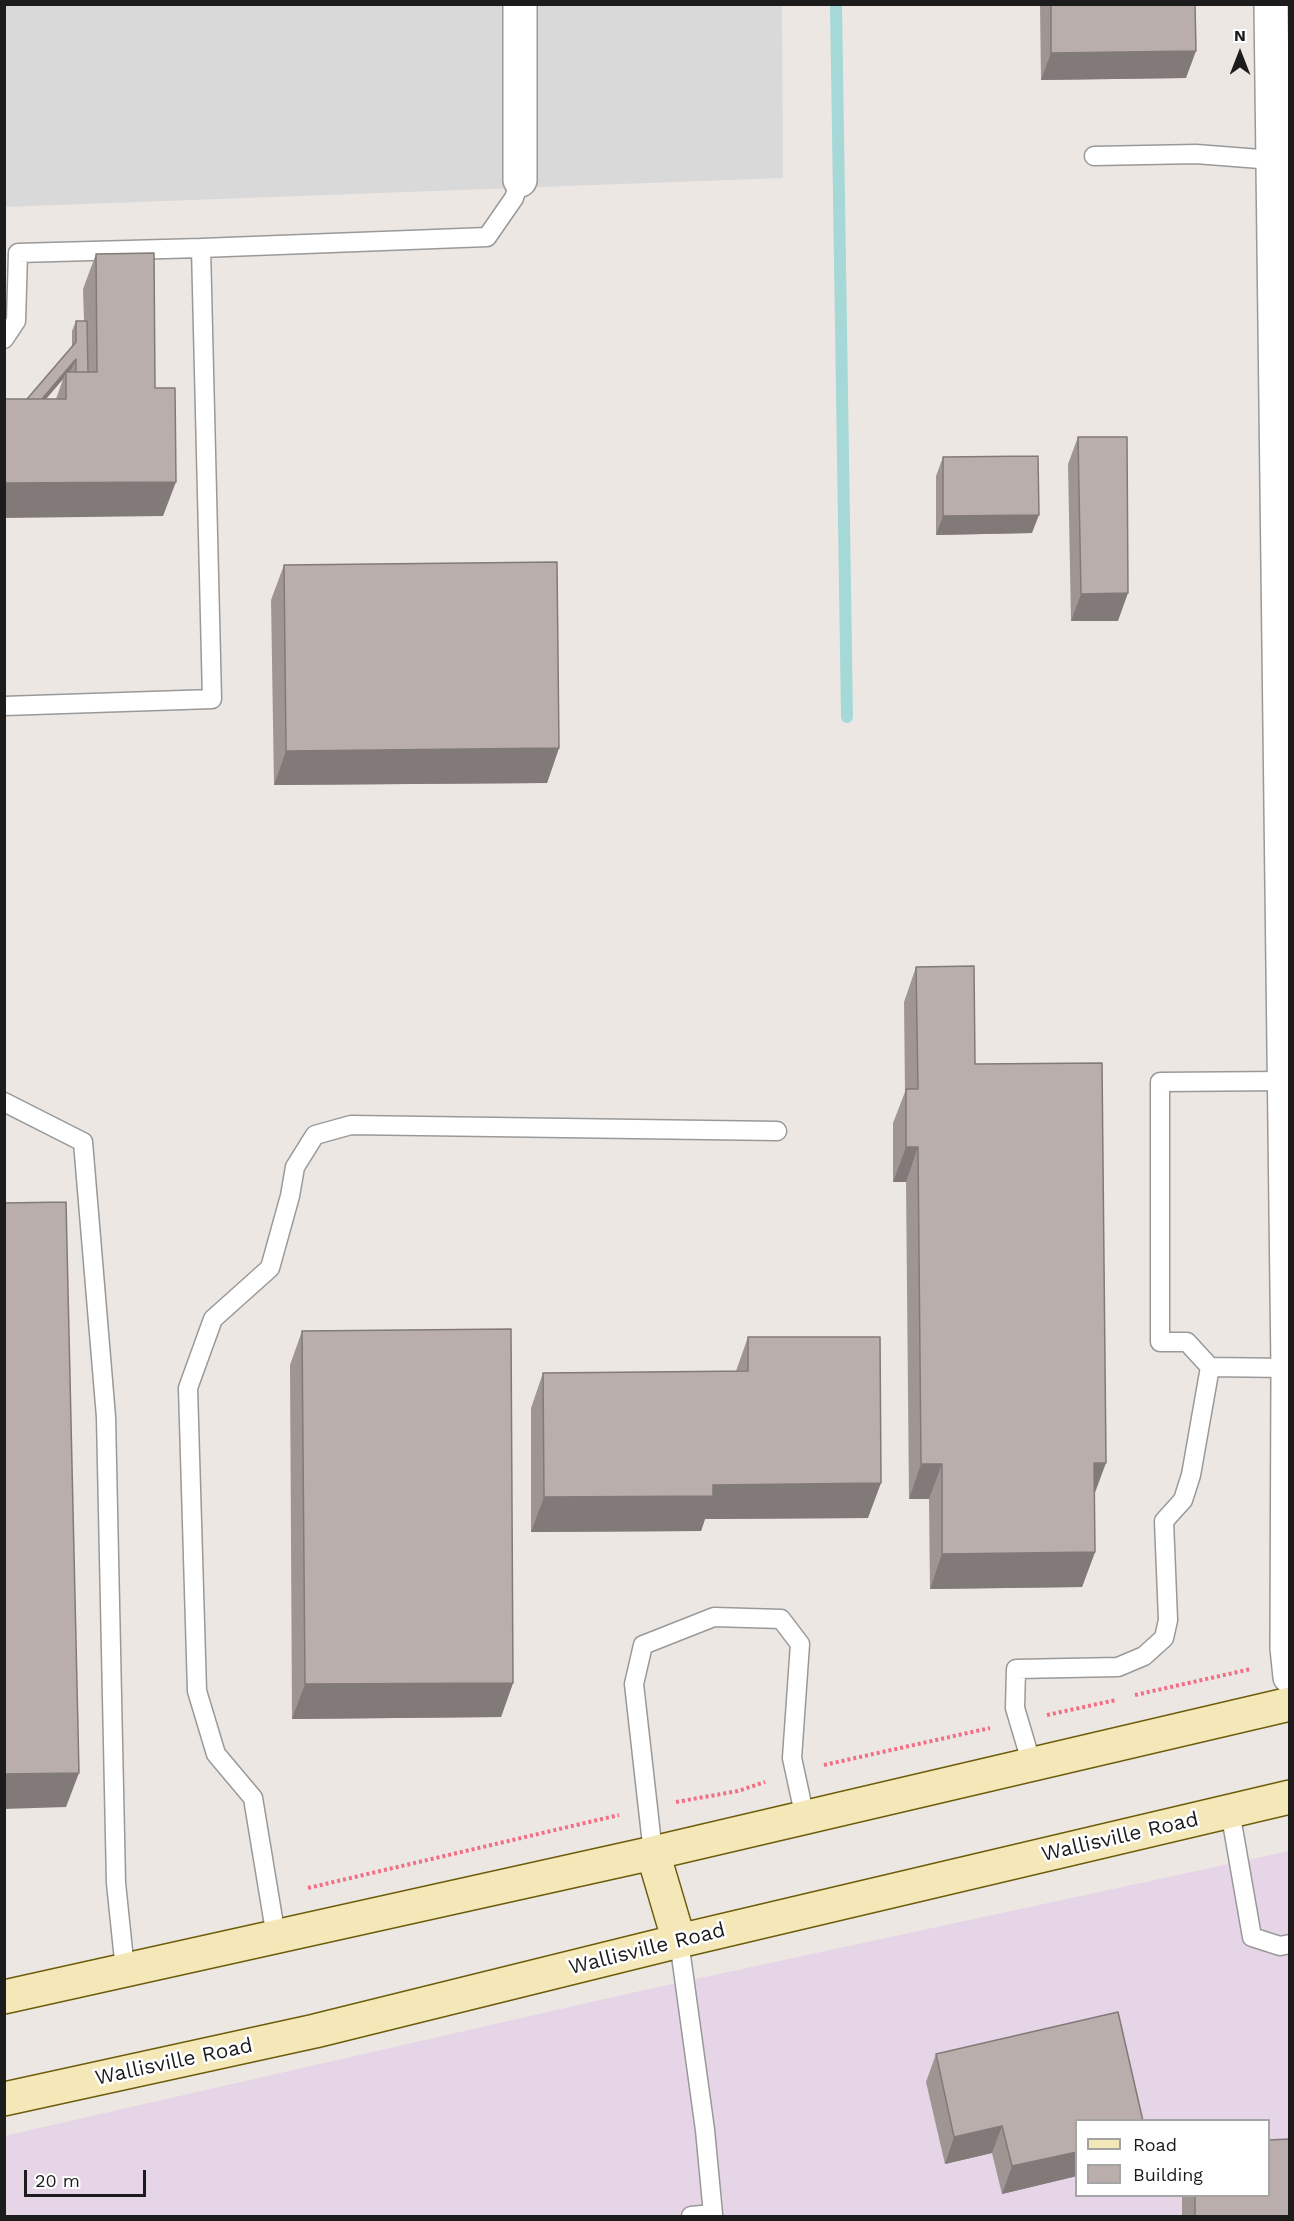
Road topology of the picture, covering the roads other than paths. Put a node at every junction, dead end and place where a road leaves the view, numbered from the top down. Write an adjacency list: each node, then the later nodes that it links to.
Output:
1 (520, 4): 5 (street)
2 (1271, 4): 4 (street)
3 (1094, 156): 4 (lane)
4 (1273, 160): 10 (street)
5 (520, 180): 6 (lane)
6 (201, 248): 7 (lane); 9 (lane)
7 (10, 281): 8 (lane)
8 (4, 339)
9 (4, 706)
10 (1284, 1081): 13 (lane); 14 (street)
11 (4, 1102): 25 (lane)
12 (777, 1131): 22 (lane)
13 (1210, 1367): 14 (lane); 17 (lane)
14 (1288, 1368): 15 (street)
15 (1290, 1677)
16 (1290, 1704): 17 (main road)
17 (1032, 1765): 20 (main road)
18 (1290, 1797): 19 (main road, Wallisville Road)
19 (1230, 1811): 23 (main road, Wallisville Road); 24 (lane)
20 (805, 1818): 21 (main road); 21 (lane)
21 (653, 1853): 22 (main road); 23 (main road)
22 (276, 1937): 25 (main road)
23 (679, 1941): 27 (main road, Wallisville Road); 28 (lane)
24 (1290, 1944)
25 (125, 1970): 26 (main road)
26 (4, 1997)
27 (4, 2099)
28 (691, 2217)

